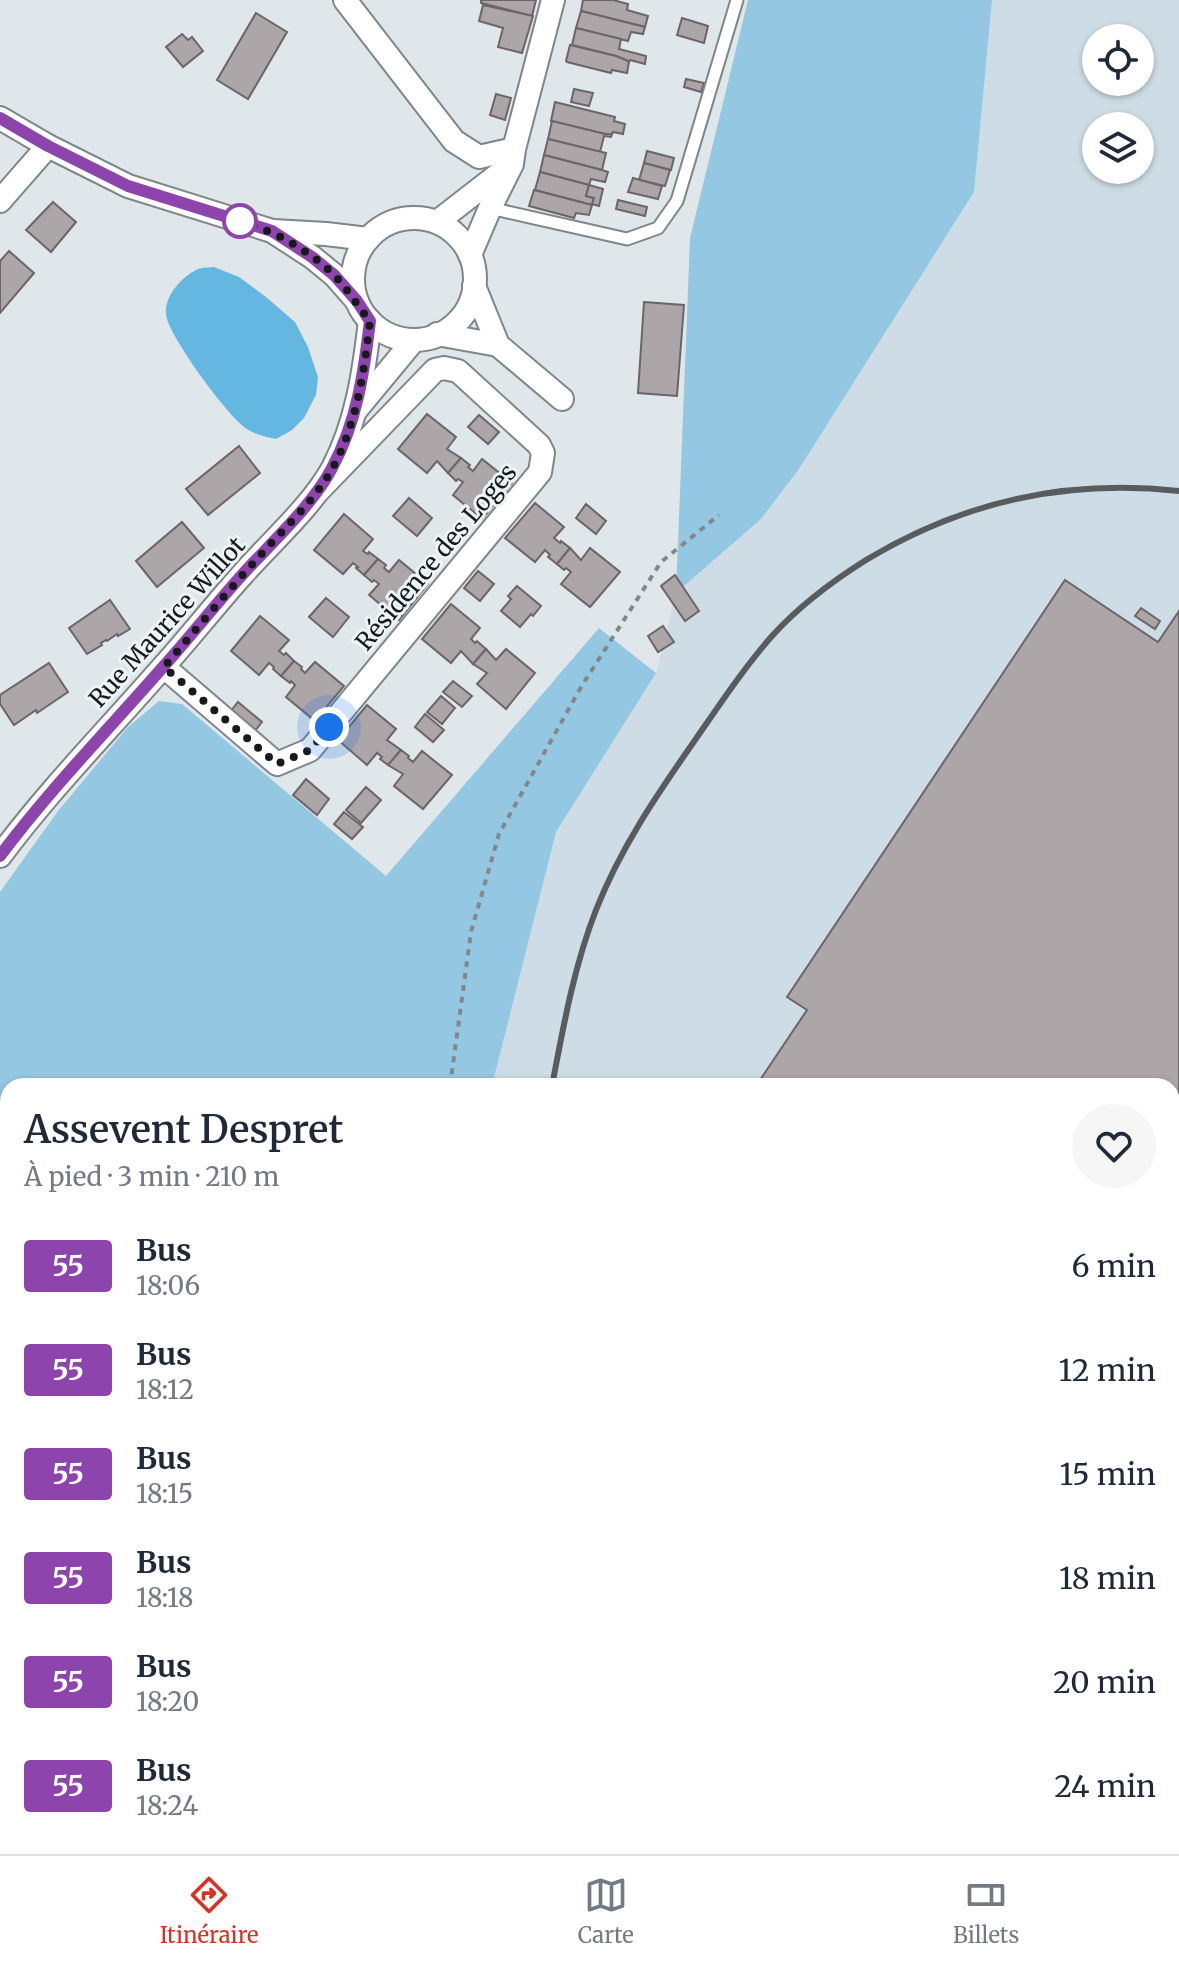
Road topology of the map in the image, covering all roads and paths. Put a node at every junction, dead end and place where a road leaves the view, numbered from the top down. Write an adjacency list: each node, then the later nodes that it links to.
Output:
1 (345, 0): 6 (street)
2 (553, 0): 6 (street)
3 (737, 0): 8 (lane)
4 (0, 118): 5 (street)
5 (48, 146): 7 (street); 10 (street)
6 (513, 156): 8 (street); 9 (street)
7 (0, 201)
8 (490, 208): 12 (street)
9 (437, 222): 11 (street); 12 (street)
10 (272, 231): 11 (street); 14 (street)
11 (368, 239): 14 (street)
12 (470, 255): 13 (street)
13 (474, 286): 16 (street); 18 (street)
14 (357, 301): 15 (street)
15 (370, 321): 17 (street); 20 (street, Rue Maurice Willot)
16 (437, 334): 17 (street); 18 (street)
17 (414, 340): 20 (street, Rue Maurice Willot)
18 (498, 345): 19 (street)
19 (562, 399)
20 (356, 411): 21 (street, Rue Maurice Willot)
21 (319, 490): 23 (street, Rue Maurice Willot); 23 (street, Résidence des Loges)
22 (719, 515): 25 (path)
23 (164, 667): 24 (street, Rue Maurice Willot)
24 (0, 856)
25 (451, 1078)

